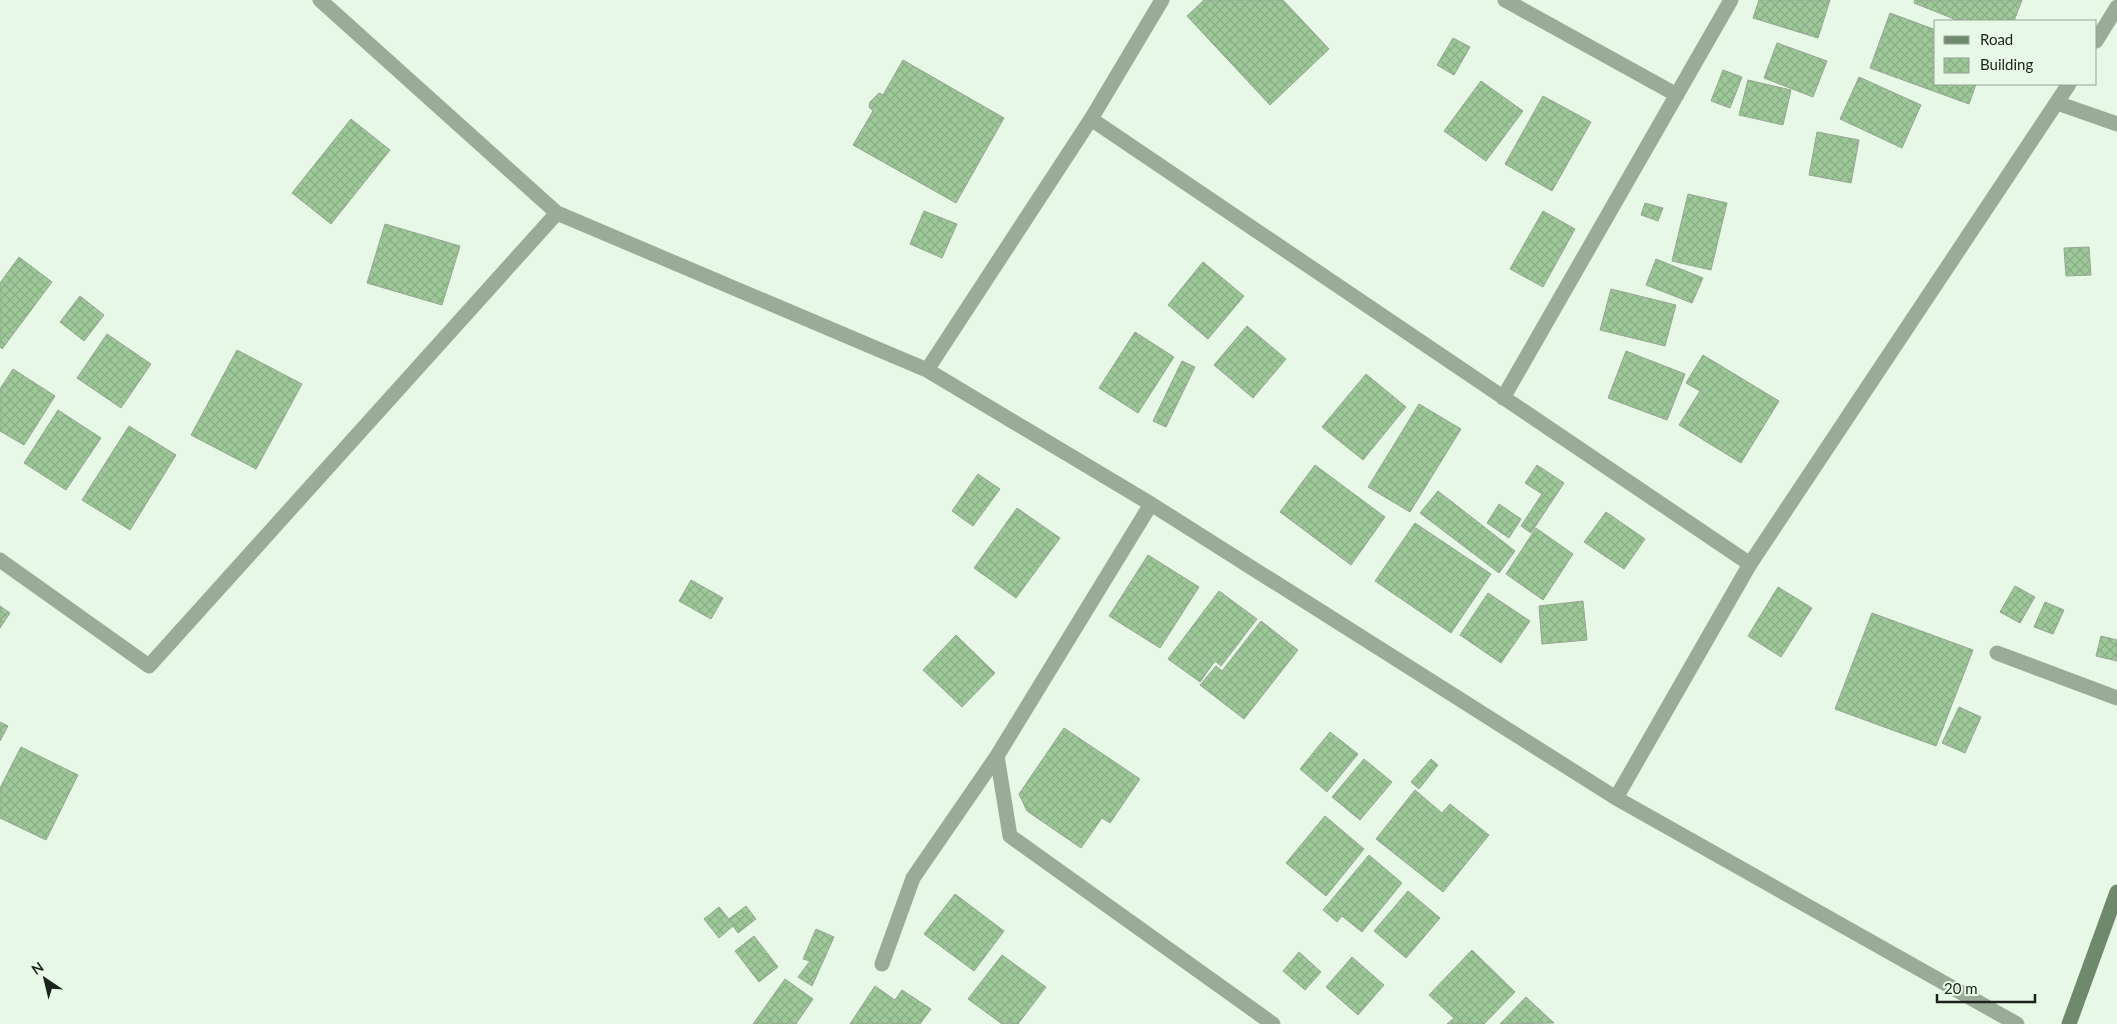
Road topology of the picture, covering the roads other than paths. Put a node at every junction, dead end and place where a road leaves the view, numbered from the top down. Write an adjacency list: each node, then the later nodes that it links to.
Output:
1 (320, 0): 12 (street)
2 (1162, 0): 10 (street)
3 (1505, 0): 8 (street)
4 (1731, 0): 8 (street)
5 (2117, 7): 6 (street)
6 (2097, 39)
7 (2068, 85): 9 (street)
8 (1677, 95): 14 (street)
9 (2057, 103): 11 (street); 17 (street)
10 (1091, 120): 13 (street); 14 (street)
11 (2117, 124)
12 (557, 213): 13 (street); 16 (street)
13 (927, 370): 15 (street)
14 (1504, 398): 17 (street)
15 (1151, 504): 20 (street); 21 (street)
16 (0, 560)
17 (1750, 564): 21 (street)
18 (1997, 653): 19 (street)
19 (2117, 698)
20 (997, 756): 23 (street); 24 (street)
21 (1616, 798): 25 (street)
22 (2117, 892): 26 (street)
23 (882, 964)
24 (1273, 1024)
25 (2017, 1024)
26 (2069, 1024)

